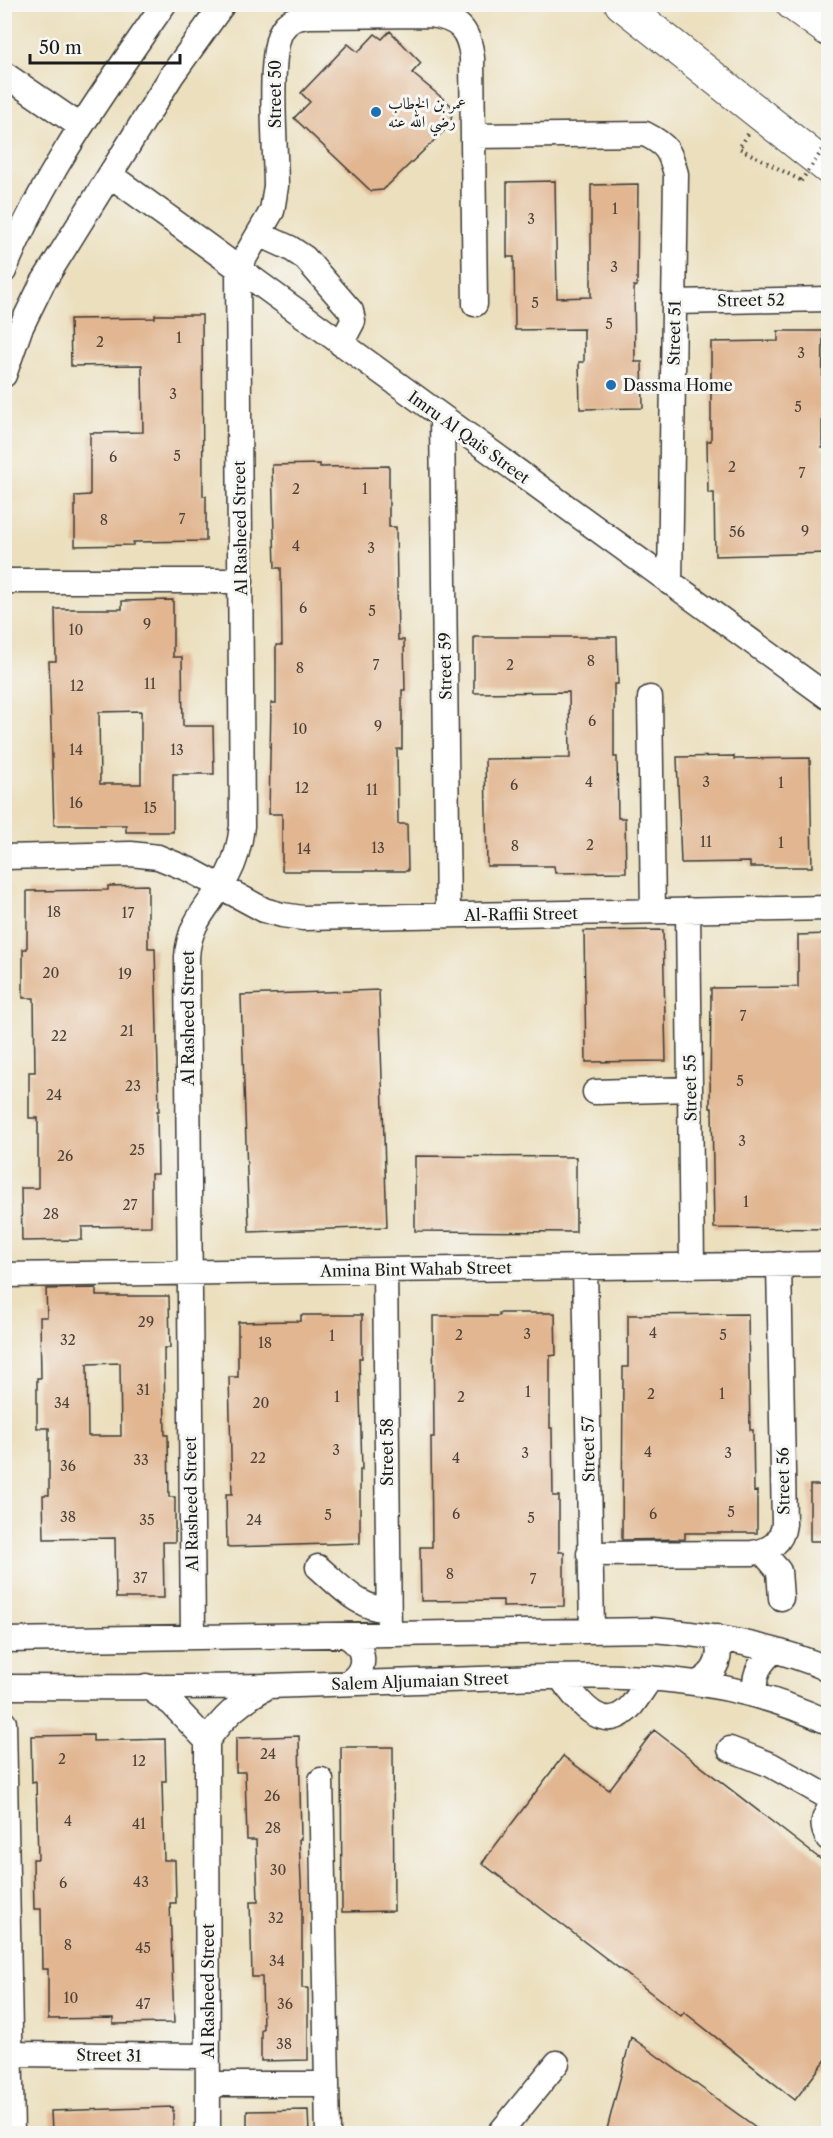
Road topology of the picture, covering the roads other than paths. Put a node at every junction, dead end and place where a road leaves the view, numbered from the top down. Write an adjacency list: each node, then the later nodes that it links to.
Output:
1 (164, 4): 9 (street)
2 (203, 4): 8 (street)
3 (223, 4): 8 (street)
4 (621, 4): 11 (main road)
5 (792, 4): 6 (main road)
6 (828, 30)
7 (4, 74): 9 (street)
8 (172, 75): 12 (street)
9 (80, 126): 14 (street)
10 (473, 136): 13 (street, Street 50); 18 (street, Street 51); 19 (street, Street 50)
11 (815, 174)
12 (110, 175): 15 (street, Imru Al Qais Street); 16 (street)
13 (258, 234): 15 (street, Street 50); 20 (street)
14 (6, 267): 16 (street)
15 (238, 269): 20 (street, Imru Al Qais Street); 24 (street, Al Rasheed Street)
16 (42, 284): 21 (street)
17 (828, 299): 18 (street, Street 52)
18 (674, 302): 25 (street, Street 51)
19 (475, 304)
20 (341, 344): 22 (street, Imru Al Qais Street)
21 (4, 375)
22 (442, 417): 25 (street, Imru Al Qais Street); 33 (street, Street 59)
23 (4, 581): 24 (street)
24 (241, 581): 29 (street, Al Rasheed Street)
25 (670, 583): 26 (street, Imru Al Qais Street)
26 (828, 697)
27 (650, 698): 32 (street)
28 (4, 857): 29 (street, Al-Raffii Street)
29 (221, 886): 33 (street, Al-Raffii Street); 41 (street, Al Rasheed Street)
30 (828, 908): 31 (street, Al-Raffii Street)
31 (688, 910): 32 (street, Al-Raffii Street); 34 (street, Street 55)
32 (653, 911): 33 (street, Al-Raffii Street)
33 (448, 915)
34 (690, 1089): 35 (street); 38 (street, Street 55)
35 (595, 1092)
36 (779, 1264): 37 (street, Amina Bint Wahab Street); 38 (street, Amina Bint Wahab Street); 43 (street, Street 56)
37 (828, 1264)
38 (692, 1266): 39 (street, Amina Bint Wahab Street)
39 (585, 1267): 40 (street, Amina Bint Wahab Street); 44 (street, Street 57)
40 (385, 1270): 41 (street, Amina Bint Wahab Street); 47 (street, Street 58)
41 (189, 1272): 42 (street, Amina Bint Wahab Street); 53 (street, Al Rasheed Street)
42 (4, 1275)
43 (764, 1550): 44 (street); 46 (street)
44 (589, 1554): 48 (street, Street 57)
45 (318, 1567): 47 (street)
46 (781, 1598)
47 (388, 1610): 49 (street, Street 58)
48 (592, 1631): 49 (street); 52 (street)
49 (388, 1634): 51 (street)
50 (7, 1635): 53 (street)
51 (346, 1636): 53 (street); 58 (street)
52 (716, 1636): 54 (street); 59 (street)
53 (193, 1637)
54 (774, 1651): 55 (street); 63 (street)
55 (828, 1669)
56 (560, 1677): 57 (street, Salem Aljumaian Street); 57 (street); 58 (street, Salem Aljumaian Street)
57 (651, 1678): 59 (street, Salem Aljumaian Street)
58 (349, 1682): 61 (street, Salem Aljumaian Street)
59 (699, 1682): 63 (street, Salem Aljumaian Street)
60 (146, 1686): 61 (street, Salem Aljumaian Street); 62 (street, Salem Aljumaian Street); 66 (street)
61 (268, 1686): 66 (street)
62 (4, 1687)
63 (755, 1695): 64 (street, Salem Aljumaian Street)
64 (828, 1722)
65 (4, 1723): 72 (street)
66 (207, 1741): 73 (street, Al Rasheed Street)
67 (730, 1749): 69 (street)
68 (321, 1780): 76 (street)
69 (828, 1797)
70 (828, 1811): 71 (street)
71 (828, 1838)
72 (10, 2054): 73 (street, Street 31); 77 (street)
73 (208, 2056): 75 (street, Al Rasheed Street)
74 (557, 2063): 80 (street)
75 (208, 2084): 76 (street); 78 (street, Al Rasheed Street)
76 (327, 2084): 79 (street)
77 (12, 2133)
78 (208, 2133)
79 (327, 2133)
80 (499, 2133)

